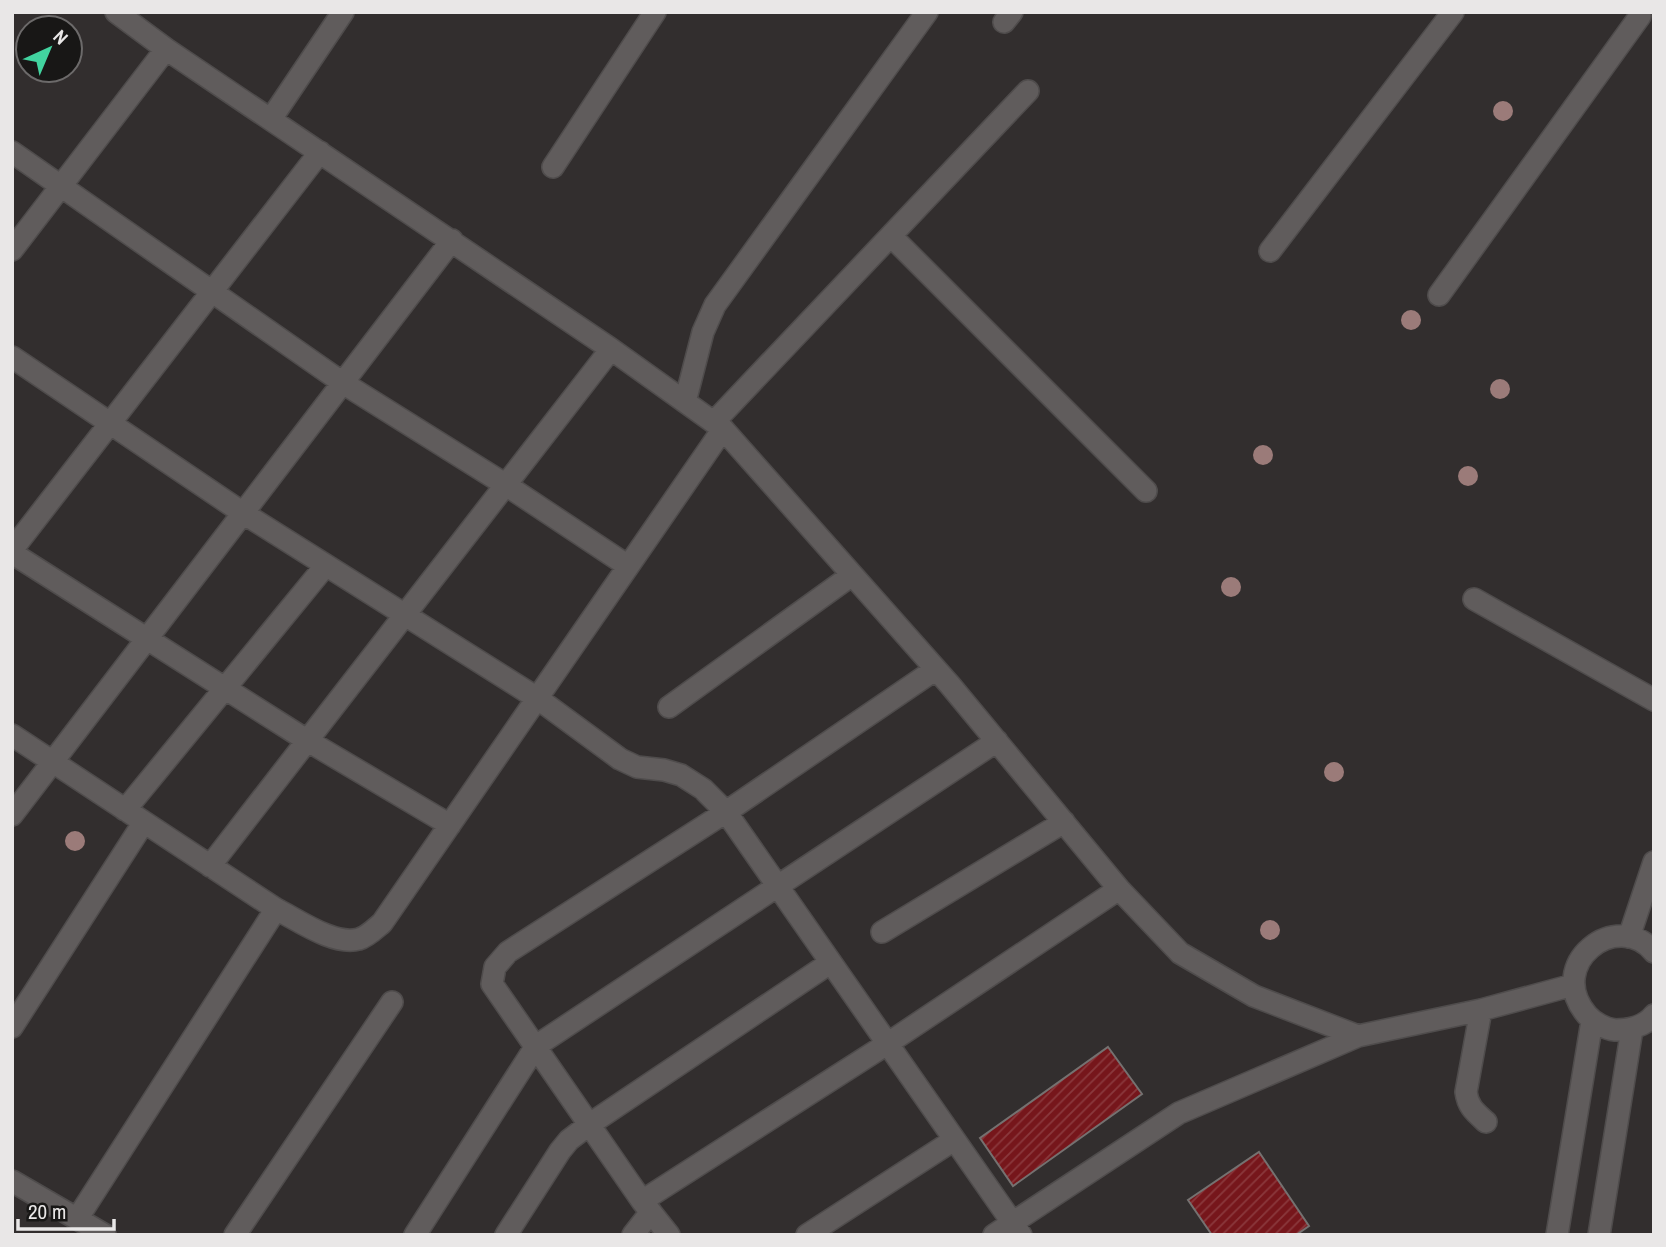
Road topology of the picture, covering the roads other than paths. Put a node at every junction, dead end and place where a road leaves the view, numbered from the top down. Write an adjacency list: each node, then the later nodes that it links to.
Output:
1 (116, 12): 7 (street)
2 (342, 12): 9 (street)
3 (655, 12): 12 (street)
4 (927, 12): 23 (street)
5 (1453, 12): 17 (street)
6 (1643, 18): 19 (street)
7 (166, 49): 9 (street); 13 (street)
8 (1028, 91): 14 (street)
9 (271, 118): 11 (street)
10 (12, 152): 13 (street)
11 (320, 152): 15 (street); 18 (street)
12 (553, 167)
13 (61, 186): 16 (street); 18 (street)
14 (891, 236): 25 (street); 27 (street)
15 (452, 240): 20 (street); 22 (street)
16 (12, 250)
17 (1270, 251)
18 (212, 292): 22 (street); 24 (street)
19 (1439, 296)
20 (611, 349): 23 (street); 26 (street)
21 (12, 357): 24 (street)
22 (343, 383): 26 (street); 28 (street)
23 (685, 402): 25 (street)
24 (110, 423): 28 (street); 29 (street)
25 (718, 425): 31 (street); 32 (street)
26 (506, 485): 31 (street); 34 (street)
27 (1146, 491)
28 (243, 513): 30 (street); 35 (street)
29 (12, 552): 35 (street)
30 (326, 565): 34 (street); 37 (street)
31 (628, 566): 38 (street)
32 (852, 575): 36 (street); 40 (street)
33 (1474, 598): 39 (street)
34 (405, 615): 38 (street); 42 (street)
35 (147, 639): 37 (street); 44 (street)
36 (936, 669): 43 (street); 46 (street)
37 (225, 688): 42 (street); 45 (street)
38 (537, 698): 46 (street); 50 (street)
39 (1654, 699)
40 (668, 707)
41 (12, 735): 44 (street)
42 (308, 741): 50 (street); 52 (street)
43 (997, 741): 49 (street); 53 (street)
44 (53, 762): 45 (street); 47 (street)
45 (125, 810): 48 (street)
46 (726, 813): 53 (street); 69 (street)
47 (12, 815)
48 (144, 822): 52 (street); 65 (street)
49 (1063, 822): 54 (street); 56 (street)
50 (450, 825): 55 (street)
51 (1654, 862): 57 (street)
52 (210, 866): 55 (street)
53 (778, 887): 59 (street); 69 (street)
54 (1119, 889): 67 (street); 68 (street)
55 (276, 909): 75 (street)
56 (882, 932)
57 (1629, 937): 58 (street); 60 (street)
58 (1654, 952)
59 (830, 963): 68 (street); 71 (street)
60 (1573, 985): 62 (street); 64 (street)
61 (392, 1002): 78 (street)
62 (1481, 1010): 67 (street); 70 (street)
63 (1654, 1015): 66 (street)
64 (1592, 1021): 66 (street); 84 (street)
65 (12, 1027)
66 (1632, 1029): 85 (street)
67 (1358, 1036): 76 (street)
68 (887, 1044): 72 (street); 74 (street)
69 (536, 1046): 71 (street); 79 (street)
70 (1486, 1122)
71 (590, 1124): 74 (street); 80 (street)
72 (954, 1140): 76 (street); 83 (street)
73 (12, 1181): 75 (street)
74 (647, 1206): 81 (street); 82 (street)
75 (77, 1219): 77 (street)
76 (1009, 1231)
77 (105, 1235)
78 (236, 1235)
79 (415, 1235)
80 (506, 1235)
81 (634, 1235)
82 (669, 1235)
83 (807, 1235)
84 (1557, 1235)
85 (1599, 1235)

